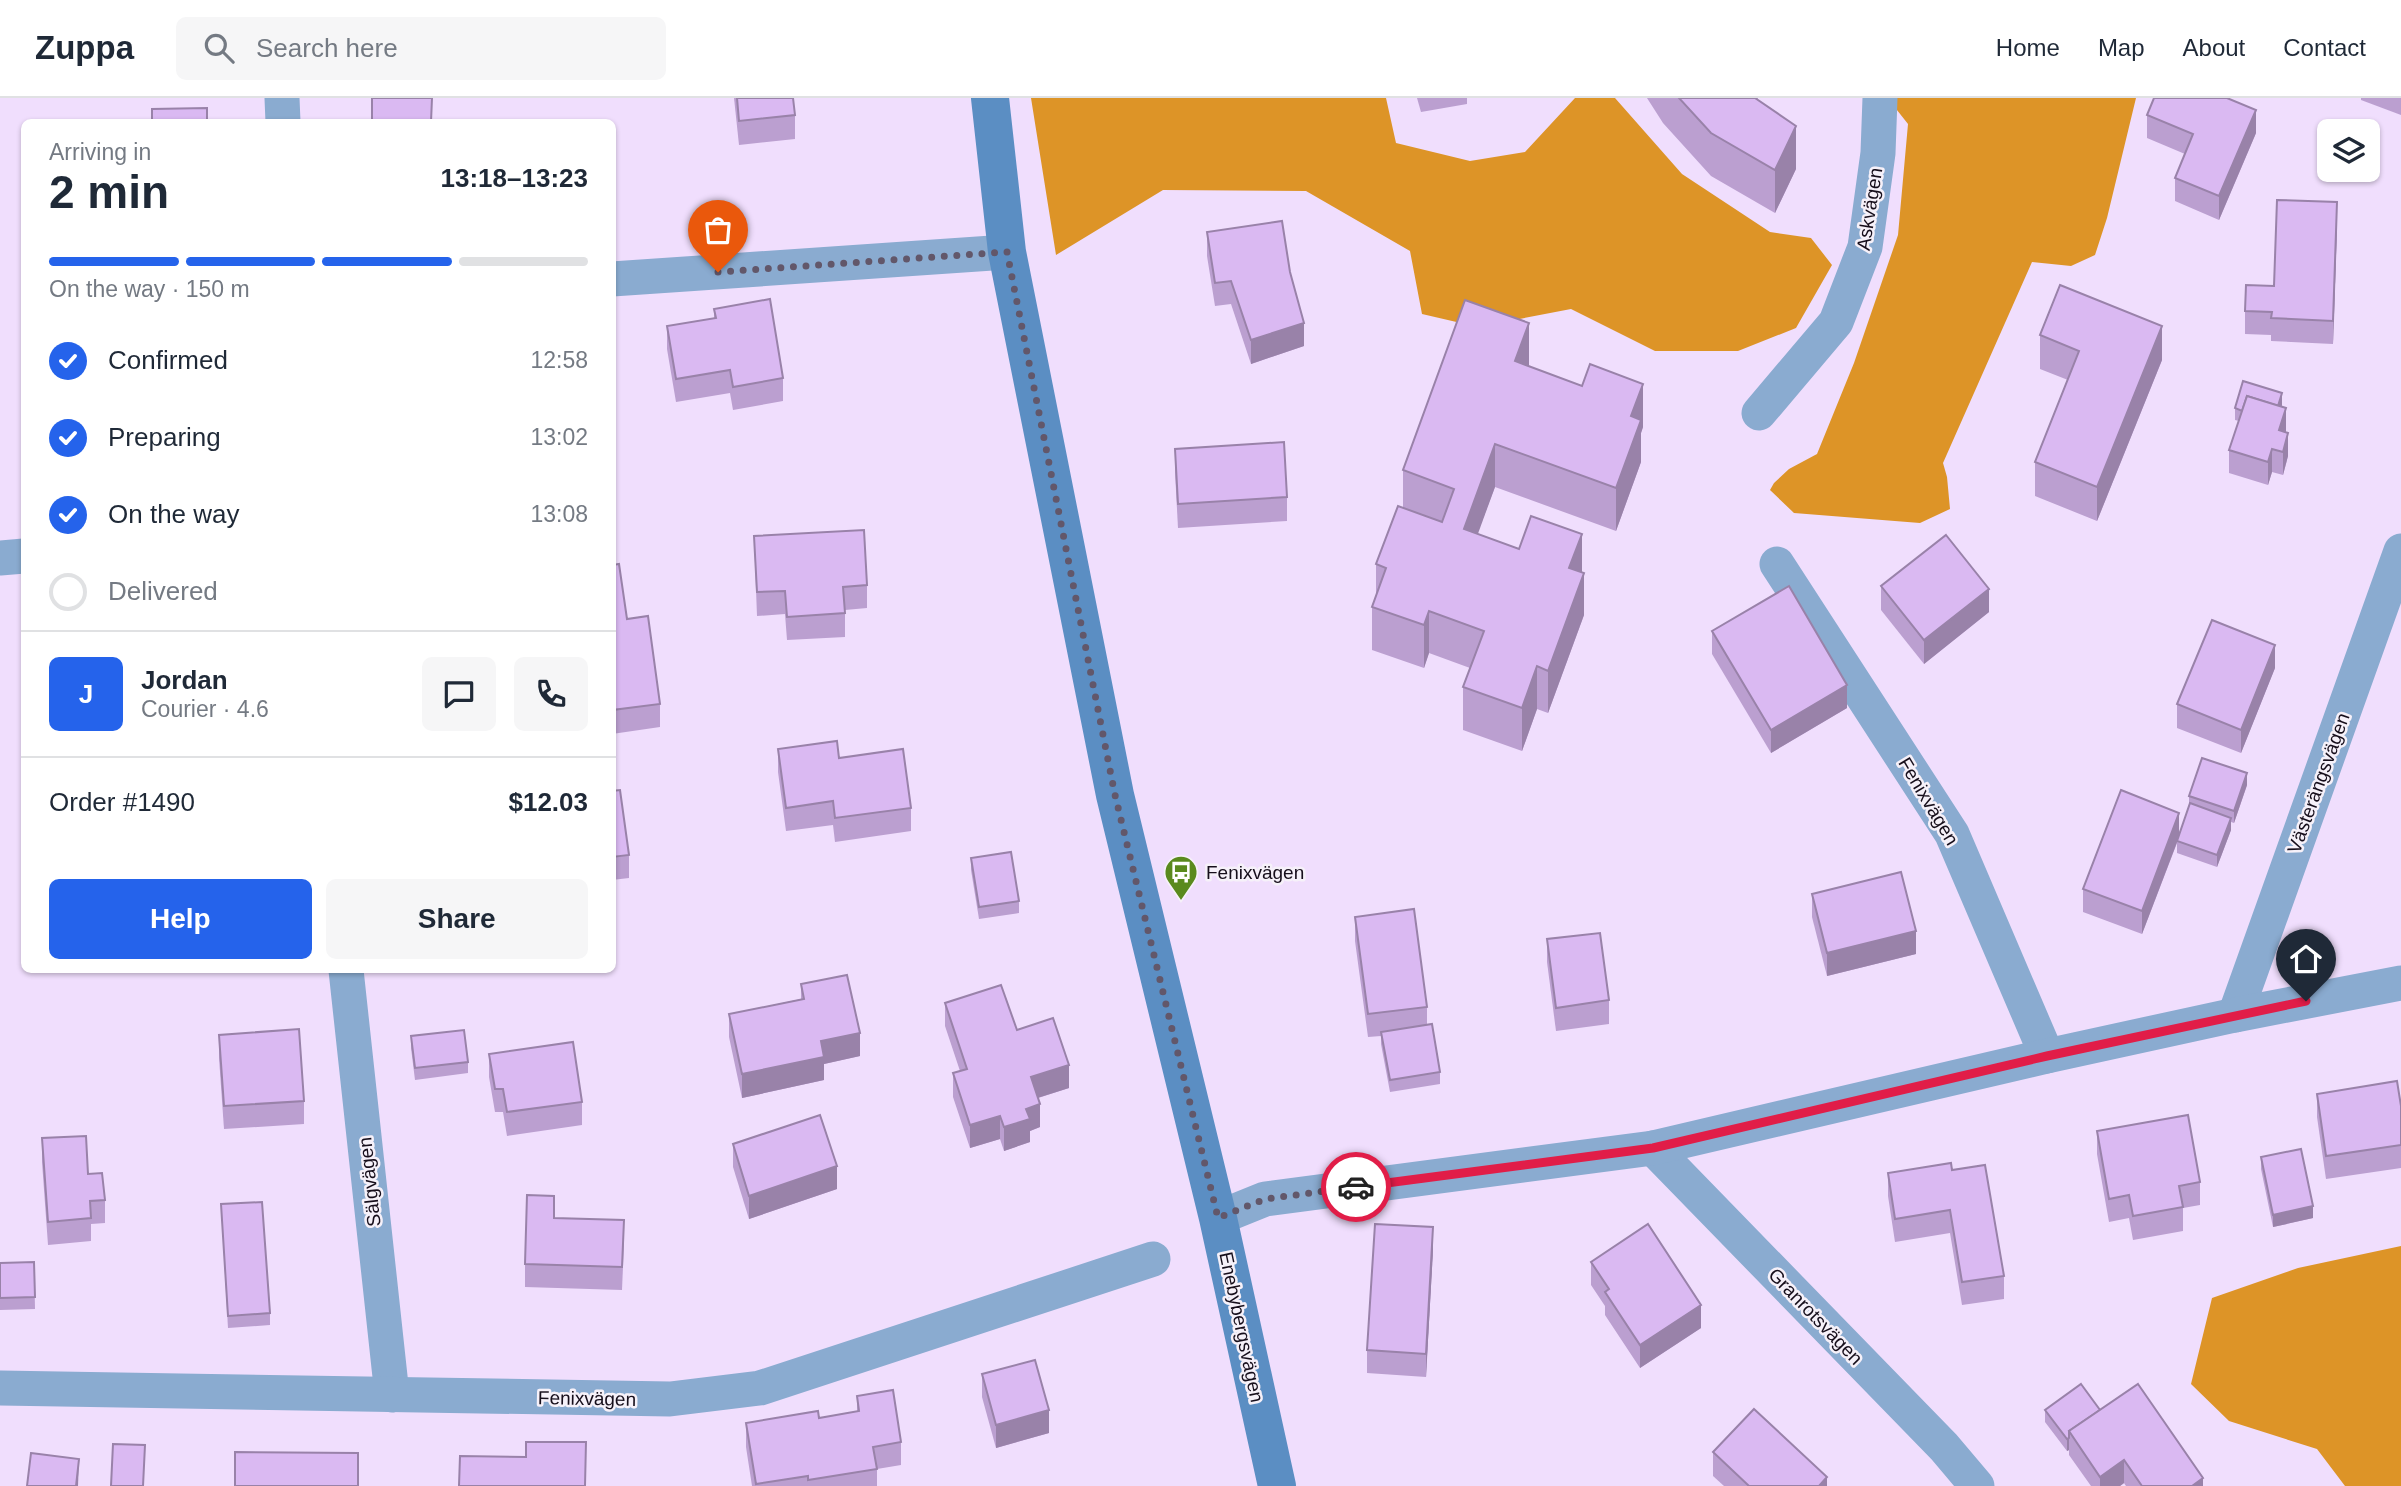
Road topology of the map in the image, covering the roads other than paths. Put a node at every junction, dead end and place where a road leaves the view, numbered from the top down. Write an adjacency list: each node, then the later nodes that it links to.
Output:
1 (282, 98): 4 (street)
2 (990, 98): 5 (main road, Enebybergsvägen)
3 (1880, 98): 7 (street, Askvägen)
4 (283, 119)
5 (1007, 252): 6 (street); 17 (main road, Enebybergsvägen)
6 (616, 279)
7 (1759, 413)
8 (2401, 551): 14 (street, Västerängsvägen)
9 (21, 556): 10 (street)
10 (0, 558)
11 (1777, 564): 15 (street, Fenixvägen)
12 (346, 973): 20 (street, Sälgvägen)
13 (2401, 983): 14 (street)
14 (2235, 1015): 15 (street)
15 (2047, 1056): 16 (street)
16 (1653, 1148): 17 (street); 22 (street, Granrotsvägen)
17 (1218, 1218): 21 (main road, Enebybergsvägen)
18 (1153, 1259): 20 (street, Fenixvägen)
19 (0, 1388): 20 (street, Fenixvägen)
20 (392, 1395)
21 (1277, 1486)
22 (1977, 1486)

